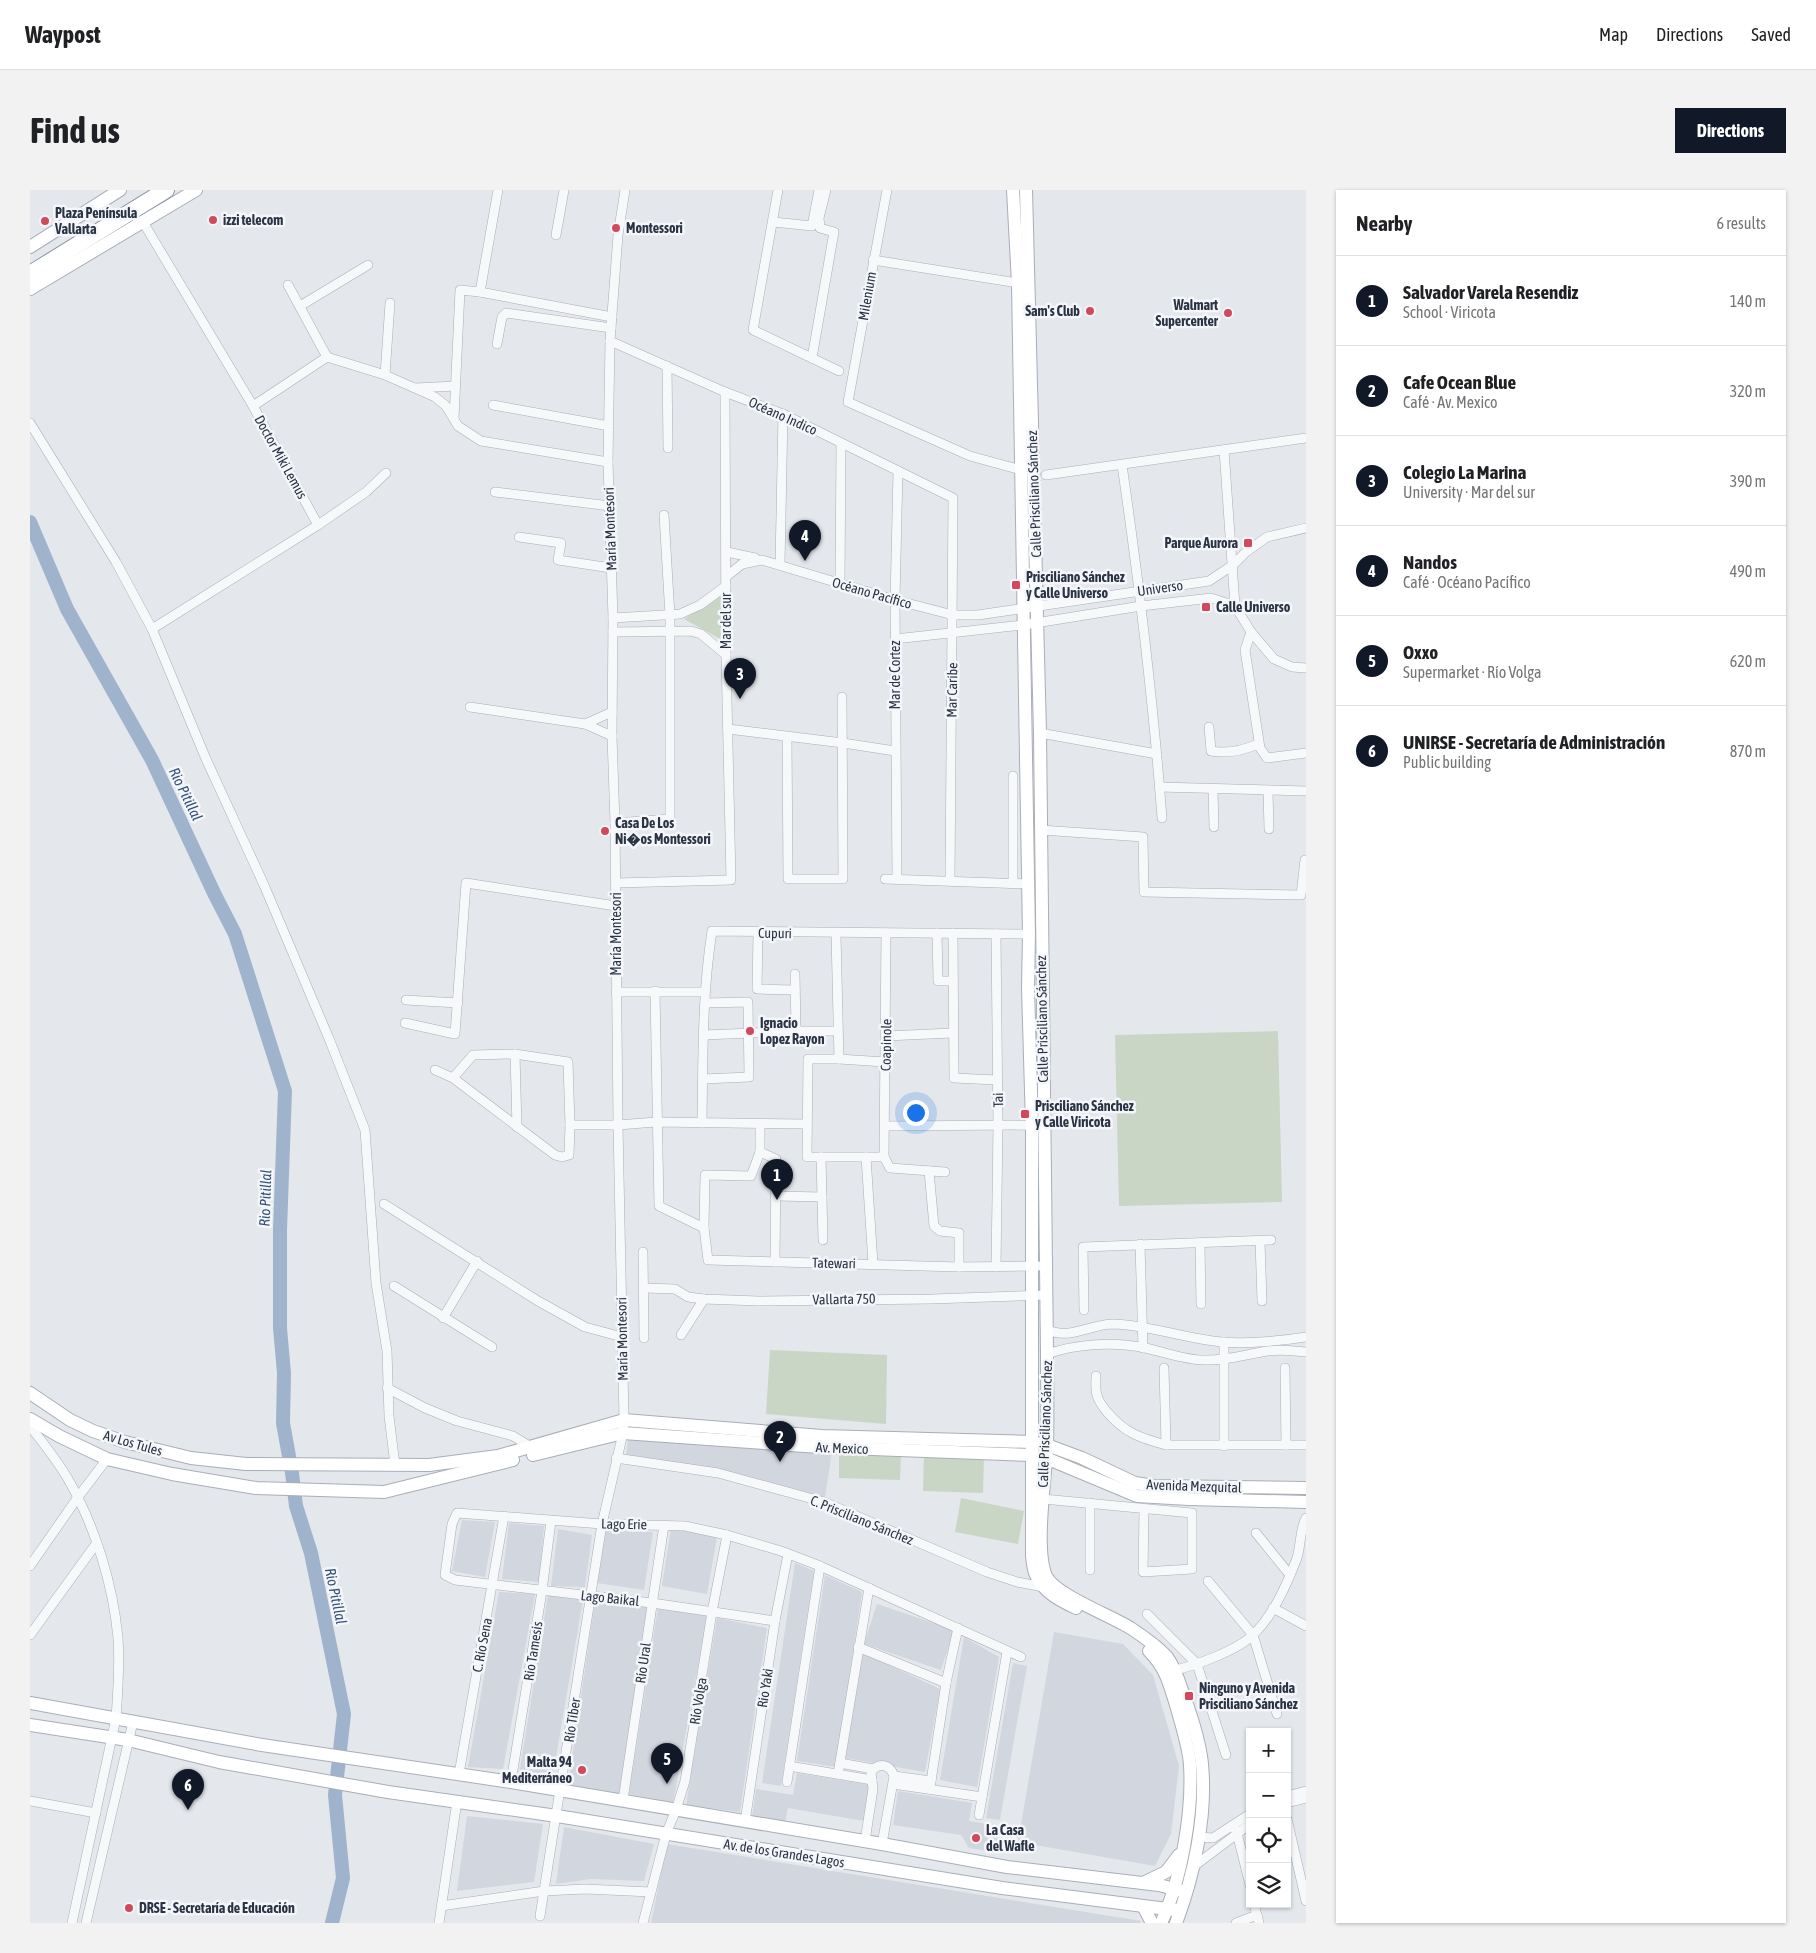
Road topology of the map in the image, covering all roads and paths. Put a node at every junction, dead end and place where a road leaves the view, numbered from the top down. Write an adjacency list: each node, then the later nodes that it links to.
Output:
1 (120, 190): 17 (main road)
2 (148, 190): 19 (highway)
3 (166, 190): 21 (highway)
4 (196, 190): 14 (main road)
5 (498, 190): 25 (street)
6 (564, 190): 16 (street)
7 (625, 190): 28 (street, María Montesori)
8 (778, 190): 15 (street)
9 (819, 190): 15 (street)
10 (826, 190): 33 (street)
11 (886, 190): 18 (street, Milenium)
12 (1013, 190): 22 (main road, Calle Prisciliano Sánchez)
13 (1026, 190): 22 (main road, Calle Prisciliano Sánchez)
14 (143, 222): 24 (main road); 41 (street, Doctor Miki Lemus)
15 (773, 222): 33 (street)
16 (556, 235)
17 (30, 247)
18 (873, 260): 22 (street); 52 (street, Milenium)
19 (30, 263)
20 (368, 265): 27 (street)
21 (30, 274)
22 (1024, 284): 52 (main road, Calle Prisciliano Sánchez); 74 (main road, Calle Prisciliano Sánchez)
23 (288, 285): 27 (street)
24 (30, 289)
25 (480, 292): 28 (street); 37 (street)
26 (390, 302): 36 (street)
27 (300, 306): 32 (street)
28 (612, 317): 29 (street, María Montesori)
29 (611, 328): 30 (street, María Montesori); 31 (street)
30 (610, 340): 34 (street, Océano Indico); 45 (street, María Montesori)
31 (496, 344)
32 (327, 357): 36 (street); 41 (street)
33 (812, 358): 35 (street)
34 (667, 366): 39 (street, Océano Indico); 48 (street)
35 (840, 371)
36 (385, 375): 38 (street)
37 (456, 386): 38 (street); 43 (street)
38 (415, 388): 43 (street)
39 (725, 392): 42 (street, Océano Indico); 63 (street, Mar del sur)
40 (492, 405): 45 (street)
41 (253, 406): 60 (street, Doctor Miki Lemus)
42 (783, 414): 47 (street, Océano Indico); 65 (street)
43 (454, 418): 50 (street)
44 (30, 423): 83 (street)
45 (609, 426): 50 (street, María Montesori)
46 (1306, 438): 49 (street)
47 (841, 443): 53 (street, Océano Indico); 70 (street)
48 (668, 448)
49 (1224, 450): 51 (street); 66 (street)
50 (608, 462): 58 (street, María Montesori)
51 (1122, 465): 55 (street); 71 (street)
52 (1021, 470): 77 (main road, Calle Prisciliano Sánchez)
53 (898, 471): 57 (street, Océano Indico); 73 (street, Mar de Cortez)
54 (386, 472): 60 (street)
55 (1046, 475)
56 (495, 492): 58 (street)
57 (953, 498): 78 (street, Mar Caribe)
58 (610, 506): 67 (street, María Montesori)
59 (664, 514): 79 (street)
60 (318, 525): 83 (street)
61 (1306, 528): 66 (street, Universo)
62 (519, 537): 67 (street)
63 (726, 552): 64 (street, Océano Pacífico); 68 (street, Mar del sur)
64 (762, 560): 65 (street, Océano Pacífico); 68 (street)
65 (780, 565): 70 (street, Océano Pacífico)
66 (1233, 565): 69 (street, Universo); 76 (street)
67 (611, 568): 80 (street, María Montesori)
68 (726, 581): 79 (street); 89 (street, Mar del sur)
69 (1209, 581): 71 (street, Universo); 72 (street)
70 (840, 584): 73 (street, Océano Pacífico)
71 (1139, 591): 74 (street, Universo); 75 (street)
72 (1211, 598): 75 (street, Universo); 76 (street, Universo)
73 (895, 600): 78 (street, Océano Pacífico); 88 (street, Mar de Cortez)
74 (1037, 606): 77 (street, Universo); 81 (main road, Calle Prisciliano Sánchez)
75 (1141, 606): 81 (street, Universo); 103 (street)
76 (1236, 606): 86 (street)
77 (1023, 609): 78 (street, Océano Pacífico); 82 (main road, Calle Prisciliano Sánchez)
78 (953, 615): 87 (street, Mar Caribe)
79 (670, 616): 80 (street); 84 (street)
80 (613, 618): 85 (street, María Montesori)
81 (1038, 621): 82 (street, Universo); 97 (main road, Calle Prisciliano Sánchez)
82 (1023, 625): 87 (street); 121 (main road, Calle Prisciliano Sánchez)
83 (152, 629): 212 (street)
84 (670, 631): 85 (street); 89 (street); 111 (street)
85 (613, 632): 93 (street, María Montesori)
86 (1251, 632): 90 (street); 101 (street)
87 (953, 633): 88 (street); 118 (street, Mar Caribe)
88 (895, 639): 102 (street, Mar de Cortez)
89 (726, 655): 96 (street, Mar del sur)
90 (1306, 669)
91 (842, 697): 100 (street)
92 (470, 707): 94 (street)
93 (612, 712): 94 (street); 98 (street, María Montesori)
94 (585, 724): 98 (street)
95 (1209, 727): 101 (street)
96 (728, 729): 99 (street); 119 (street, Mar del sur)
97 (1040, 733): 103 (street); 113 (main road, Calle Prisciliano Sánchez)
98 (612, 736): 111 (street, María Montesori)
99 (787, 737): 100 (street); 100 (street)
100 (843, 743): 102 (street)
101 (1258, 744): 104 (street)
102 (895, 751): 117 (street, Mar de Cortez)
103 (1157, 754): 106 (street)
104 (1306, 754)
105 (1013, 776): 120 (street)
106 (1159, 788): 107 (street); 110 (street)
107 (1213, 789): 108 (street); 112 (street)
108 (1268, 791): 109 (street); 114 (street)
109 (1306, 791)
110 (1162, 818)
111 (615, 823): 119 (street, María Montesori)
112 (1214, 827)
113 (1041, 830): 115 (street); 159 (main road, Calle Prisciliano Sánchez)
114 (1270, 830)
115 (1305, 860)
116 (885, 879): 117 (street)
117 (897, 880): 118 (street)
118 (950, 881): 120 (street)
119 (616, 883): 122 (street, María Montesori)
120 (1012, 883): 121 (street)
121 (1028, 884): 129 (main road, Calle Prisciliano Sánchez)
122 (616, 906): 134 (street, María Montesori); 137 (street)
123 (758, 933): 127 (street, Cupuri); 132 (street); 135 (street, Cupuri)
124 (886, 933): 125 (street, Cupuri); 127 (street, Cupuri); 145 (street, Coapinole)
125 (937, 933): 126 (street, Cupuri); 131 (street)
126 (953, 933): 128 (street, Cupuri); 131 (street)
127 (836, 934): 141 (street)
128 (996, 934): 129 (street, Cupuri); 152 (street, Tai)
129 (1029, 934): 159 (main road, Calle Prisciliano Sánchez)
130 (795, 974): 132 (street)
131 (953, 981): 143 (street)
132 (795, 990): 140 (street)
133 (655, 991): 134 (street); 135 (street); 153 (street)
134 (616, 992): 160 (street, María Montesori)
135 (705, 992): 138 (street, Cupuri)
136 (406, 1000): 137 (street)
137 (458, 1003): 139 (street)
138 (705, 1003): 142 (street); 144 (street, Cupuri)
139 (405, 1023)
140 (796, 1031): 141 (street); 142 (street)
141 (837, 1031): 147 (street)
142 (748, 1033): 144 (street); 151 (street)
143 (952, 1033): 145 (street); 152 (street)
144 (704, 1034): 151 (street, Cupuri)
145 (886, 1036): 148 (street, Coapinole)
146 (515, 1054): 150 (street); 157 (street); 162 (street)
147 (839, 1059): 148 (street); 156 (street)
148 (885, 1062): 161 (street, Coapinole)
149 (435, 1070): 150 (street)
150 (453, 1078): 162 (street)
151 (703, 1079): 154 (street, Cupuri)
152 (997, 1080): 158 (street, Tai)
153 (656, 1122): 154 (street); 160 (street); 172 (street)
154 (702, 1123): 155 (street)
155 (760, 1124): 156 (street); 163 (street)
156 (807, 1124): 164 (street)
157 (570, 1125): 160 (street); 162 (street)
158 (998, 1125): 159 (street); 161 (street); 185 (street, Tai)
159 (1038, 1125): 182 (main road, Calle Prisciliano Sánchez); 183 (main road, Calle Prisciliano Sánchez)
160 (618, 1126): 199 (street, María Montesori)
161 (885, 1126): 166 (street, Coapinole)
162 (516, 1127)
163 (760, 1152): 169 (street); 172 (street, Tatewari)
164 (821, 1157): 165 (street); 170 (street)
165 (866, 1157): 166 (street); 181 (street)
166 (884, 1157): 167 (street)
167 (929, 1171): 168 (street); 184 (street)
168 (945, 1172)
169 (776, 1196): 170 (street); 180 (street)
170 (822, 1197): 173 (street)
171 (384, 1204): 179 (street)
172 (704, 1228): 180 (street, Tatewari)
173 (823, 1240)
174 (1271, 1240): 175 (street)
175 (1260, 1241): 176 (street); 191 (street)
176 (1200, 1243): 177 (street); 192 (street)
177 (1140, 1244): 193 (street); 195 (street)
178 (642, 1252): 187 (street)
179 (477, 1261): 194 (street); 199 (street)
180 (775, 1262): 181 (street, Tatewari)
181 (873, 1264): 184 (street, Tatewari)
182 (1032, 1266): 183 (street, Tatewari); 185 (street, Tatewari); 188 (main road, Calle Prisciliano Sánchez)
183 (1046, 1266): 189 (main road, Calle Prisciliano Sánchez)
184 (959, 1267): 185 (street, Tatewari)
185 (996, 1267)
186 (394, 1286): 194 (street)
187 (644, 1288): 190 (street, Vallarta 750); 201 (street)
188 (1032, 1295): 189 (street, Vallarta 750); 190 (street, Vallarta 750); 221 (main road, Calle Prisciliano Sánchez)
189 (1046, 1295): 196 (main road, Calle Prisciliano Sánchez)
190 (704, 1300): 198 (street)
191 (1262, 1300)
192 (1201, 1304)
193 (1084, 1310)
194 (443, 1318): 204 (street)
195 (1143, 1326): 197 (street); 202 (street); 205 (street)
196 (1046, 1329): 197 (street); 207 (main road, Calle Prisciliano Sánchez)
197 (1091, 1329): 203 (street)
198 (681, 1335)
199 (622, 1337): 214 (street, María Montesori)
200 (1306, 1337): 202 (street)
201 (644, 1338)
202 (1224, 1342): 208 (street)
203 (1092, 1346): 205 (street); 207 (street)
204 (492, 1347)
205 (1143, 1348): 208 (street)
206 (1306, 1352): 208 (street)
207 (1047, 1354): 222 (main road, Calle Prisciliano Sánchez)
208 (1223, 1360): 219 (street)
209 (1164, 1368): 217 (street)
210 (1286, 1368): 218 (street)
211 (1096, 1376): 217 (street)
212 (387, 1388): 220 (street); 225 (street)
213 (30, 1393): 225 (main road, Av Los Tules)
214 (624, 1427): 220 (main road, Av Los Tules); 221 (main road, Av. Mexico); 223 (street, María Montesori); 224 (main road, Av Los Tules)
215 (31, 1428): 224 (main road, Av Los Tules); 227 (street)
216 (1306, 1444): 218 (street)
217 (1166, 1445): 219 (street)
218 (1286, 1445): 219 (street)
219 (1224, 1446)
220 (531, 1447): 225 (main road, Av Los Tules)
221 (1031, 1448): 222 (main road, Avenida Mezquital); 249 (main road, Calle Prisciliano Sánchez)
222 (1046, 1451): 226 (main road, Avenida Mezquital); 228 (main road, Calle Prisciliano Sánchez); 230 (main road, Avenida Mezquital)
223 (616, 1458): 235 (street, María Montesori); 249 (street, C. Prisciliano Sánchez)
224 (107, 1459): 227 (street)
225 (390, 1465)
226 (1306, 1488)
227 (78, 1497): 239 (street); 242 (street)
228 (1043, 1499): 229 (street); 266 (main road, Calle Prisciliano Sánchez)
229 (1090, 1502): 231 (street); 244 (street)
230 (1306, 1502)
231 (1144, 1510): 231 (street)
232 (504, 1516): 234 (street, Lago Erie); 246 (street, Lago Erie); 248 (street, C. Río Sena)
233 (1306, 1518): 241 (street)
234 (551, 1521): 235 (street, Lago Erie); 251 (street, Rio Tamesis)
235 (602, 1524): 236 (street, Lago Erie); 252 (street, Río Tíber)
236 (664, 1525): 238 (street, Lago Erie); 253 (street, Río Ural)
237 (1256, 1533): 245 (street)
238 (727, 1535): 240 (street, Lago Erie); 255 (street, Río Volga)
239 (96, 1544): 260 (street); 270 (street)
240 (788, 1554): 243 (street, Lago Erie); 257 (street, Rio Yaki)
241 (1302, 1556): 245 (street)
242 (30, 1566)
243 (820, 1566): 250 (street, Lago Erie); 277 (street)
244 (1090, 1570)
245 (1290, 1575): 254 (street)
246 (445, 1576): 248 (street, Lago Baikal)
247 (1208, 1581): 261 (street)
248 (493, 1584): 251 (street, Lago Baikal); 279 (street, C. Río Sena)
249 (1044, 1587): 266 (main road, Calle Prisciliano Sánchez)
250 (869, 1588): 259 (street, Lago Erie); 262 (street)
251 (542, 1591): 252 (street, Lago Baikal); 283 (street, Rio Tamesis)
252 (592, 1596): 253 (street, Lago Baikal); 286 (street, Río Tíber)
253 (652, 1603): 255 (street, Lago Baikal); 291 (street, Río Ural)
254 (1274, 1608): 258 (street); 261 (street)
255 (712, 1612): 257 (street, Lago Baikal); 295 (street, Río Volga)
256 (1147, 1614): 265 (street)
257 (775, 1621): 300 (street, Rio Yaki)
258 (1306, 1626)
259 (958, 1628): 263 (street, Lago Erie); 267 (street)
260 (30, 1635)
261 (1253, 1635): 265 (street); 269 (street)
262 (858, 1647): 267 (street); 276 (street)
263 (1007, 1652): 264 (street, Lago Erie); 289 (street)
264 (1021, 1658)
265 (1197, 1664): 266 (street); 275 (street)
266 (1170, 1671): 305 (main road, Calle Prisciliano Sánchez); 308 (main road, Calle Prisciliano Sánchez)
267 (946, 1684): 285 (street)
268 (30, 1703): 270 (main road, Av. de los Grandes Lagos)
269 (1277, 1714)
270 (116, 1718): 271 (main road, Av. de los Grandes Lagos); 273 (street)
271 (133, 1722): 274 (street); 279 (main road, Av. de los Grandes Lagos)
272 (30, 1725): 273 (main road, Av. de los Grandes Lagos)
273 (111, 1738): 274 (main road, Av. de los Grandes Lagos); 296 (street)
274 (128, 1740): 293 (main road, Av. de los Grandes Lagos); 321 (street)
275 (1226, 1755)
276 (840, 1763): 278 (street); 280 (street)
277 (789, 1766): 280 (street); 284 (street)
278 (873, 1769): 281 (street); 282 (street)
279 (459, 1774): 283 (main road, Av. de los Grandes Lagos)
280 (838, 1774): 281 (street)
281 (872, 1780): 306 (street)
282 (894, 1780): 285 (street); 307 (street)
283 (511, 1782): 286 (main road, Av. de los Grandes Lagos)
284 (787, 1782)
285 (930, 1785): 289 (street)
286 (561, 1790): 291 (main road, Av. de los Grandes Lagos); 298 (street, Río Tíber)
287 (1306, 1791): 288 (street)
288 (1291, 1795)
289 (982, 1797): 297 (street)
290 (1306, 1798): 294 (street)
291 (623, 1800): 295 (main road, Av. de los Grandes Lagos)
292 (30, 1801): 296 (street)
293 (457, 1801): 298 (main road, Av. de los Grandes Lagos); 318 (street)
294 (1291, 1801)
295 (676, 1810): 300 (main road, Av. de los Grandes Lagos); 303 (street, Río Volga)
296 (96, 1814): 320 (street)
297 (979, 1815)
298 (557, 1816): 303 (main road, Av. de los Grandes Lagos); 314 (street, Río Tíber)
299 (1246, 1818): 302 (street)
300 (745, 1822): 306 (main road, Av. de los Grandes Lagos)
301 (1246, 1825): 302 (street)
302 (1235, 1829): 305 (street); 310 (street); 311 (street)
303 (666, 1834): 313 (main road, Av. de los Grandes Lagos); 316 (street, Río Volga)
304 (1291, 1836): 317 (street)
305 (1198, 1837): 310 (main road, Calle Prisciliano Sánchez)
306 (865, 1841): 307 (main road, Av. de los Grandes Lagos)
307 (882, 1844): 309 (main road, Av. de los Grandes Lagos)
308 (1182, 1851): 312 (main road); 315 (main road, Calle Prisciliano Sánchez)
309 (1007, 1867): 312 (main road, Av. de los Grandes Lagos); 313 (main road)
310 (1193, 1868): 315 (main road, Calle Prisciliano Sánchez)
311 (1246, 1870)
312 (1141, 1884): 315 (main road, Av. de los Grandes Lagos)
313 (1002, 1888): 319 (main road, Av. de los Grandes Lagos)
314 (544, 1891): 316 (street); 318 (street); 323 (street, Río Tíber)
315 (1181, 1891): 322 (main road, Calle Prisciliano Sánchez)
316 (651, 1892): 328 (street, Río Volga)
317 (1306, 1901)
318 (441, 1906): 327 (street)
319 (1143, 1906): 322 (main road, Av. de los Grandes Lagos); 329 (main road)
320 (76, 1908): 321 (street); 325 (street)
321 (89, 1911): 326 (street)
322 (1175, 1914): 330 (main road, Calle Prisciliano Sánchez)
323 (540, 1916)
324 (1258, 1919): 331 (street)
325 (72, 1923)
326 (86, 1923)
327 (439, 1923)
328 (640, 1923)
329 (1152, 1923)
330 (1162, 1923)
331 (1236, 1923)

